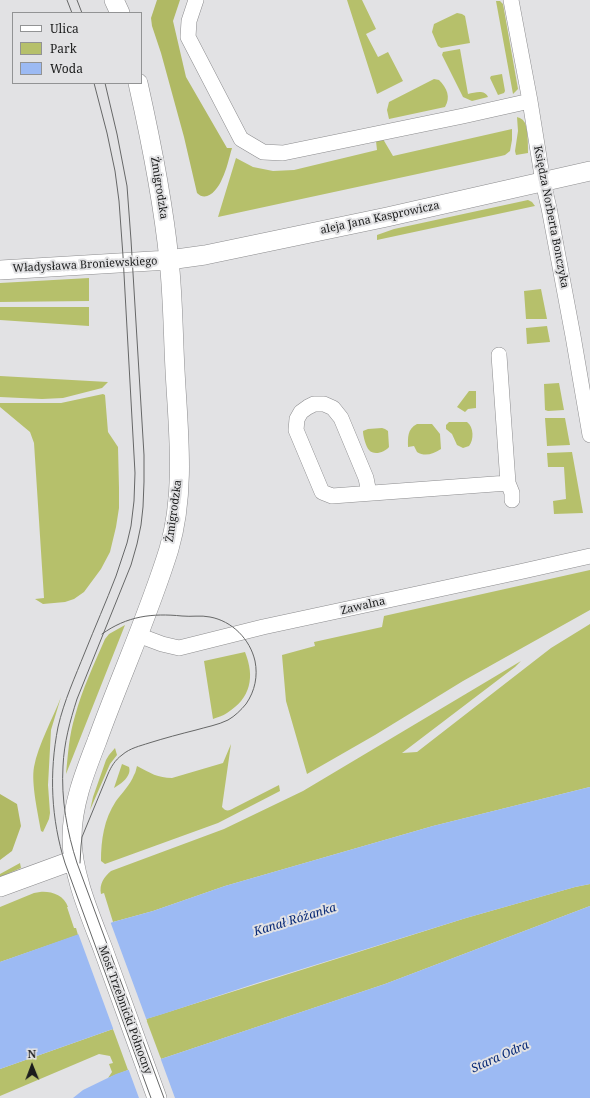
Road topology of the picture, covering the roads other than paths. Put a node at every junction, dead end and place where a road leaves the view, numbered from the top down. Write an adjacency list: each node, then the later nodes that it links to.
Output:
1 (114, 0): 4 (street)
2 (196, 0): 6 (street)
3 (511, 0): 6 (street, Księdza Norberta Bonczyka)
4 (120, 12)
5 (138, 84): 9 (street, Żmigrodzka)
6 (530, 101): 8 (street, Księdza Norberta Bonczyka)
7 (590, 171): 8 (street, aleja Jana Kasprowicza)
8 (543, 182): 9 (street, aleja Jana Kasprowicza); 12 (street, Księdza Norberta Bonczyka)
9 (169, 260): 10 (street, Władysława Broniewskiego); 17 (street, Żmigrodzka)
10 (0, 270)
11 (499, 355): 13 (street)
12 (590, 435)
13 (508, 483): 14 (street); 15 (street)
14 (369, 493): 14 (street)
15 (512, 500)
16 (590, 556): 17 (street, Zawalna)
17 (138, 635): 18 (street, Żmigrodzka)
18 (74, 860): 19 (street); 20 (street, Żmigrodzka)
19 (0, 887)
20 (92, 922): 21 (street, Most Trzebnicki Północny)
21 (157, 1098)

